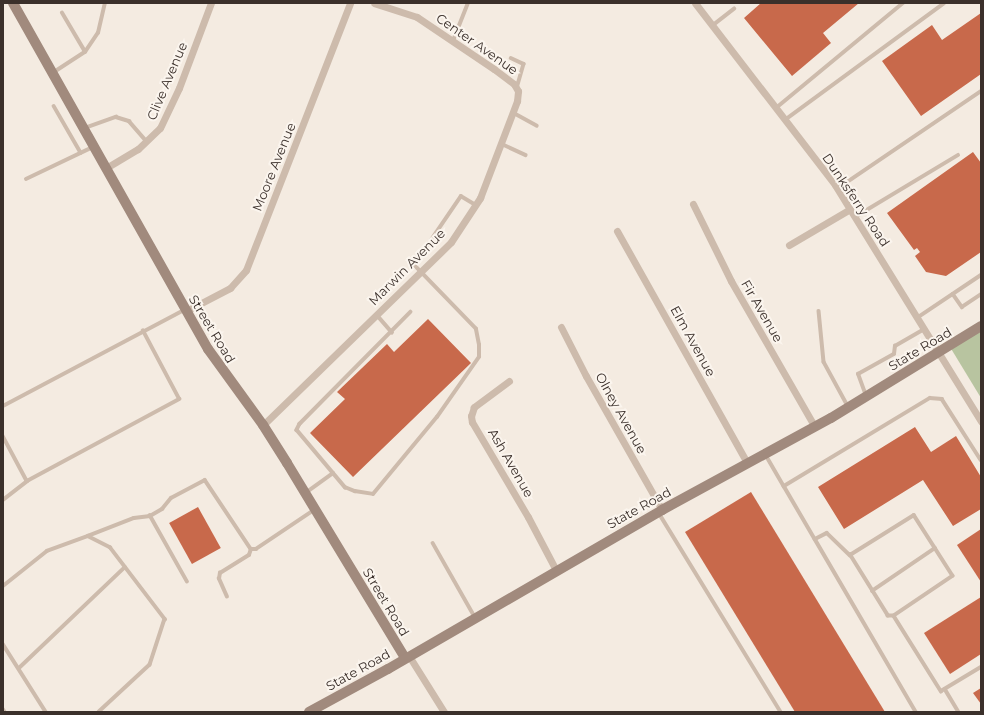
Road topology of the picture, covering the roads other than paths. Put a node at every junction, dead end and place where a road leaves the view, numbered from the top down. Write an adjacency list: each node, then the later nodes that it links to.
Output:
1 (13, 3): 16 (main road, Street Road)
2 (105, 3): 14 (lane)
3 (211, 3): 25 (street, Clive Avenue)
4 (350, 3): 44 (street, Moore Avenue)
5 (374, 3): 13 (street, Center Avenue)
6 (468, 3): 13 (lane)
7 (695, 3): 12 (street, Dunksferry Road)
8 (903, 3): 20 (lane)
9 (944, 3): 22 (lane)
10 (734, 9): 12 (lane)
11 (62, 13): 14 (lane)
12 (712, 26): 20 (street, Dunksferry Road)
13 (453, 41): 17 (street, Center Avenue)
14 (85, 52): 16 (lane)
15 (511, 58): 17 (lane)
16 (53, 72): 24 (main road, Street Road)
17 (517, 90): 21 (street, Marwin Avenue)
18 (981, 91): 33 (lane)
19 (54, 106): 28 (lane)
20 (776, 109): 22 (street, Dunksferry Road)
21 (514, 113): 23 (lane); 26 (street, Marwin Avenue)
22 (785, 120): 33 (street, Dunksferry Road)
23 (537, 126)
24 (84, 128): 25 (lane); 27 (main road, Street Road)
25 (147, 142): 31 (street, Clive Avenue)
26 (502, 144): 30 (lane); 35 (street, Marwin Avenue)
27 (94, 146): 28 (lane); 31 (main road, Street Road)
28 (81, 153): 32 (lane)
29 (958, 155): 37 (lane)
30 (526, 156)
31 (106, 168): 44 (main road, Street Road)
32 (26, 179)
33 (837, 189): 36 (street, Dunksferry Road)
34 (693, 204): 61 (street, Fir Avenue)
35 (476, 205): 40 (street, Marwin Avenue); 40 (lane)
36 (850, 210): 37 (street, Dunksferry Road); 39 (street)
37 (855, 218): 48 (street, Dunksferry Road)
38 (617, 231): 65 (street, Elm Avenue)
39 (788, 244)
40 (422, 270): 47 (street, Marwin Avenue); 66 (lane)
41 (981, 275): 42 (lane)
42 (953, 294): 43 (lane); 48 (lane)
43 (981, 294)
44 (185, 310): 52 (lane); 60 (main road, Street Road)
45 (411, 312): 53 (lane)
46 (819, 312): 58 (lane)
47 (377, 315): 53 (lane); 60 (street, Marwin Avenue)
48 (918, 318): 51 (street, Dunksferry Road)
49 (981, 326): 54 (main road, State Road)
50 (561, 327): 72 (street, Olney Avenue)
51 (924, 329): 54 (street, Dunksferry Road); 56 (lane)
52 (143, 332): 57 (lane); 67 (lane)
53 (392, 332): 66 (lane)
54 (939, 353): 56 (main road, State Road); 59 (street, Dunksferry Road)
55 (509, 381): 81 (street, Ash Avenue)
56 (866, 397): 58 (main road, State Road)
57 (3, 406)
58 (848, 407): 61 (main road, State Road)
59 (981, 421)
60 (263, 426): 69 (main road, Street Road)
61 (815, 427): 63 (main road, State Road)
62 (3, 436): 67 (lane)
63 (765, 454): 65 (main road, State Road); 68 (lane)
64 (981, 460): 68 (lane)
65 (747, 463): 72 (main road, State Road)
66 (333, 473): 69 (lane)
67 (27, 481): 70 (lane)
68 (784, 486): 75 (lane)
69 (305, 493): 71 (main road, Street Road)
70 (3, 500)
71 (315, 509): 78 (lane); 89 (main road, Street Road)
72 (660, 511): 81 (main road, State Road); 99 (lane)
73 (150, 516): 74 (lane); 78 (lane); 82 (lane)
74 (88, 536): 80 (lane); 83 (lane)
75 (815, 539): 79 (lane); 100 (lane)
76 (433, 543): 87 (lane)
77 (935, 548): 79 (lane); 84 (lane); 86 (lane)
78 (251, 549): 85 (lane)
79 (850, 555): 84 (lane)
80 (125, 567): 91 (lane); 97 (lane)
81 (556, 570): 87 (main road, State Road)
82 (187, 582)
83 (3, 586)
84 (872, 591): 86 (lane)
85 (227, 597)
86 (894, 616): 92 (lane)
87 (475, 617): 89 (main road, State Road)
88 (3, 644): 91 (lane)
89 (407, 657): 94 (main road, State Road); 98 (street, Street Road)
90 (981, 667): 92 (lane)
91 (18, 668): 96 (lane)
92 (945, 689): 101 (lane)
93 (3, 709): 95 (lane)
94 (312, 711)
95 (5, 712)
96 (46, 712)
97 (99, 712)
98 (444, 712)
99 (781, 712)
100 (916, 712)
101 (959, 712)

